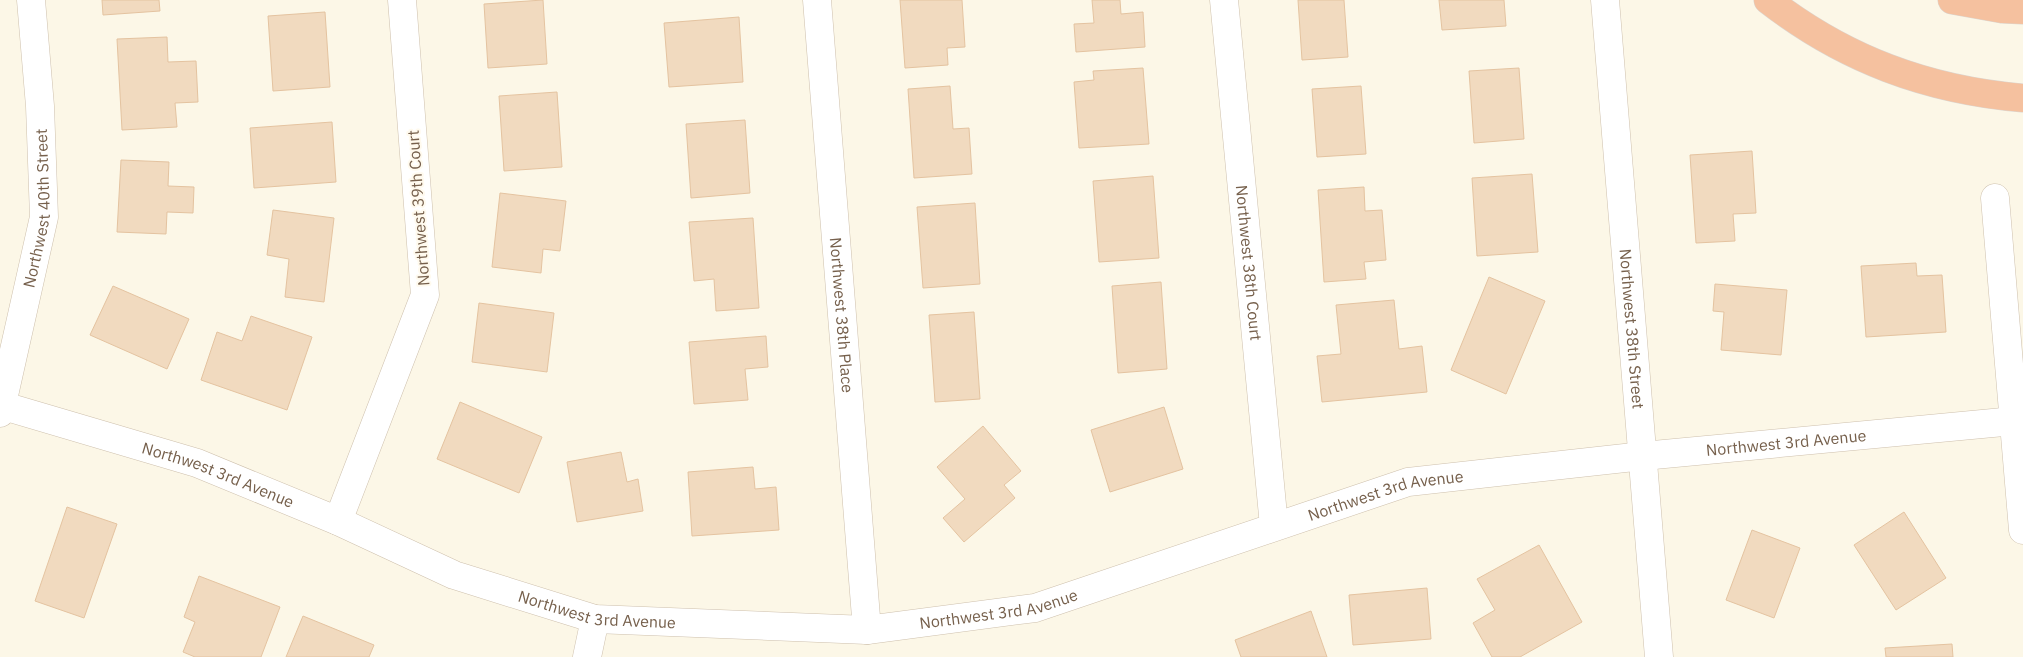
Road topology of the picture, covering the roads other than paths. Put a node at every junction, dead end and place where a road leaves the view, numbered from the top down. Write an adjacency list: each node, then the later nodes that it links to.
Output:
1 (31, 0): 11 (street, Northwest 40th Street)
2 (402, 0): 14 (street, Northwest 39th Court)
3 (817, 0): 18 (street, Northwest 38th Place)
4 (1224, 0): 15 (street, Northwest 38th Court)
5 (1605, 0): 13 (street, Northwest 38th Street)
6 (1768, 0): 9 (highway)
7 (1952, 0): 8 (highway)
8 (2023, 10)
9 (2023, 98)
10 (1995, 198): 12 (street)
11 (1, 407): 14 (street, Northwest 3rd Avenue)
12 (2020, 420): 13 (street, Northwest 3rd Avenue); 16 (street)
13 (1643, 456): 15 (street, Northwest 3rd Avenue); 20 (street, Northwest 38th Street)
14 (338, 521): 17 (street, Northwest 3rd Avenue)
15 (1274, 526): 18 (street, Northwest 3rd Avenue)
16 (2023, 530)
17 (595, 619): 18 (street, Northwest 3rd Avenue); 19 (street)
18 (867, 630)
19 (588, 657)
20 (1659, 657)

